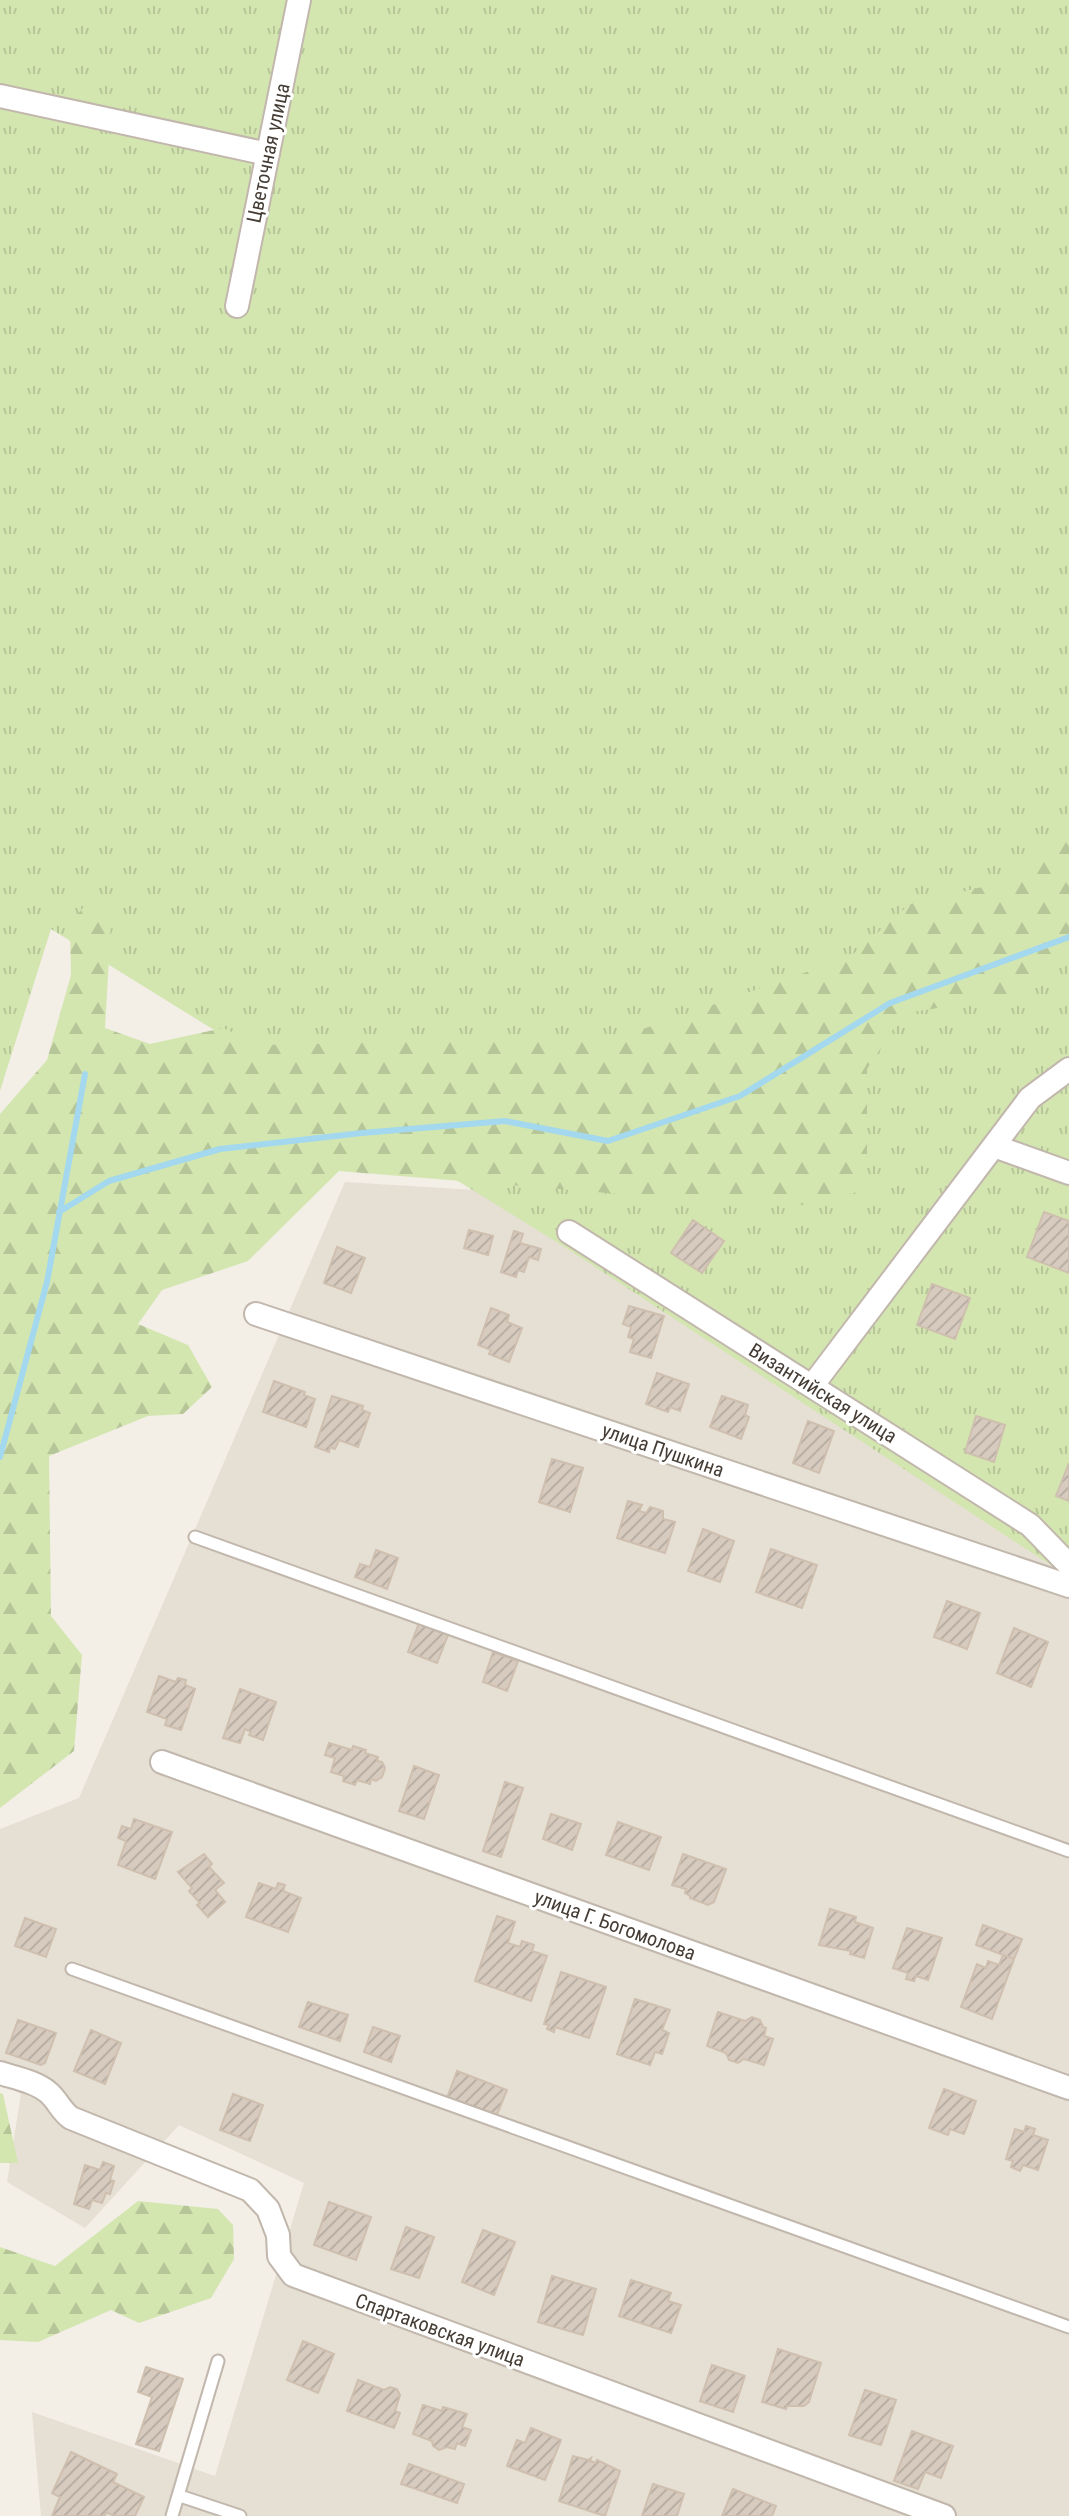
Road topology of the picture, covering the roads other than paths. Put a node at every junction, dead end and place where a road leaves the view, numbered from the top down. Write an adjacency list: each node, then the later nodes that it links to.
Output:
1 (299, 0): 3 (street, Цветочная улица)
2 (0, 96): 3 (street)
3 (268, 154): 4 (street, Цветочная улица)
4 (237, 306)
5 (1069, 1069): 6 (street)
6 (994, 1146): 7 (street); 10 (street)
7 (1069, 1173)
8 (569, 1232): 10 (street, Византийская улица)
9 (256, 1314): 13 (street, улица Пушкина)
10 (812, 1386): 12 (street, Византийская улица)
11 (195, 1537): 15 (lane)
12 (1069, 1565)
13 (1069, 1586)
14 (162, 1762): 18 (street, улица Г. Богомолова)
15 (1069, 1851)
16 (72, 1969): 19 (lane)
17 (0, 2073): 24 (street, Спартаковская улица)
18 (1069, 2088)
19 (1069, 2327)
20 (218, 2361): 21 (lane)
21 (180, 2496): 22 (lane); 23 (lane)
22 (172, 2516)
23 (240, 2516)
24 (944, 2516)

